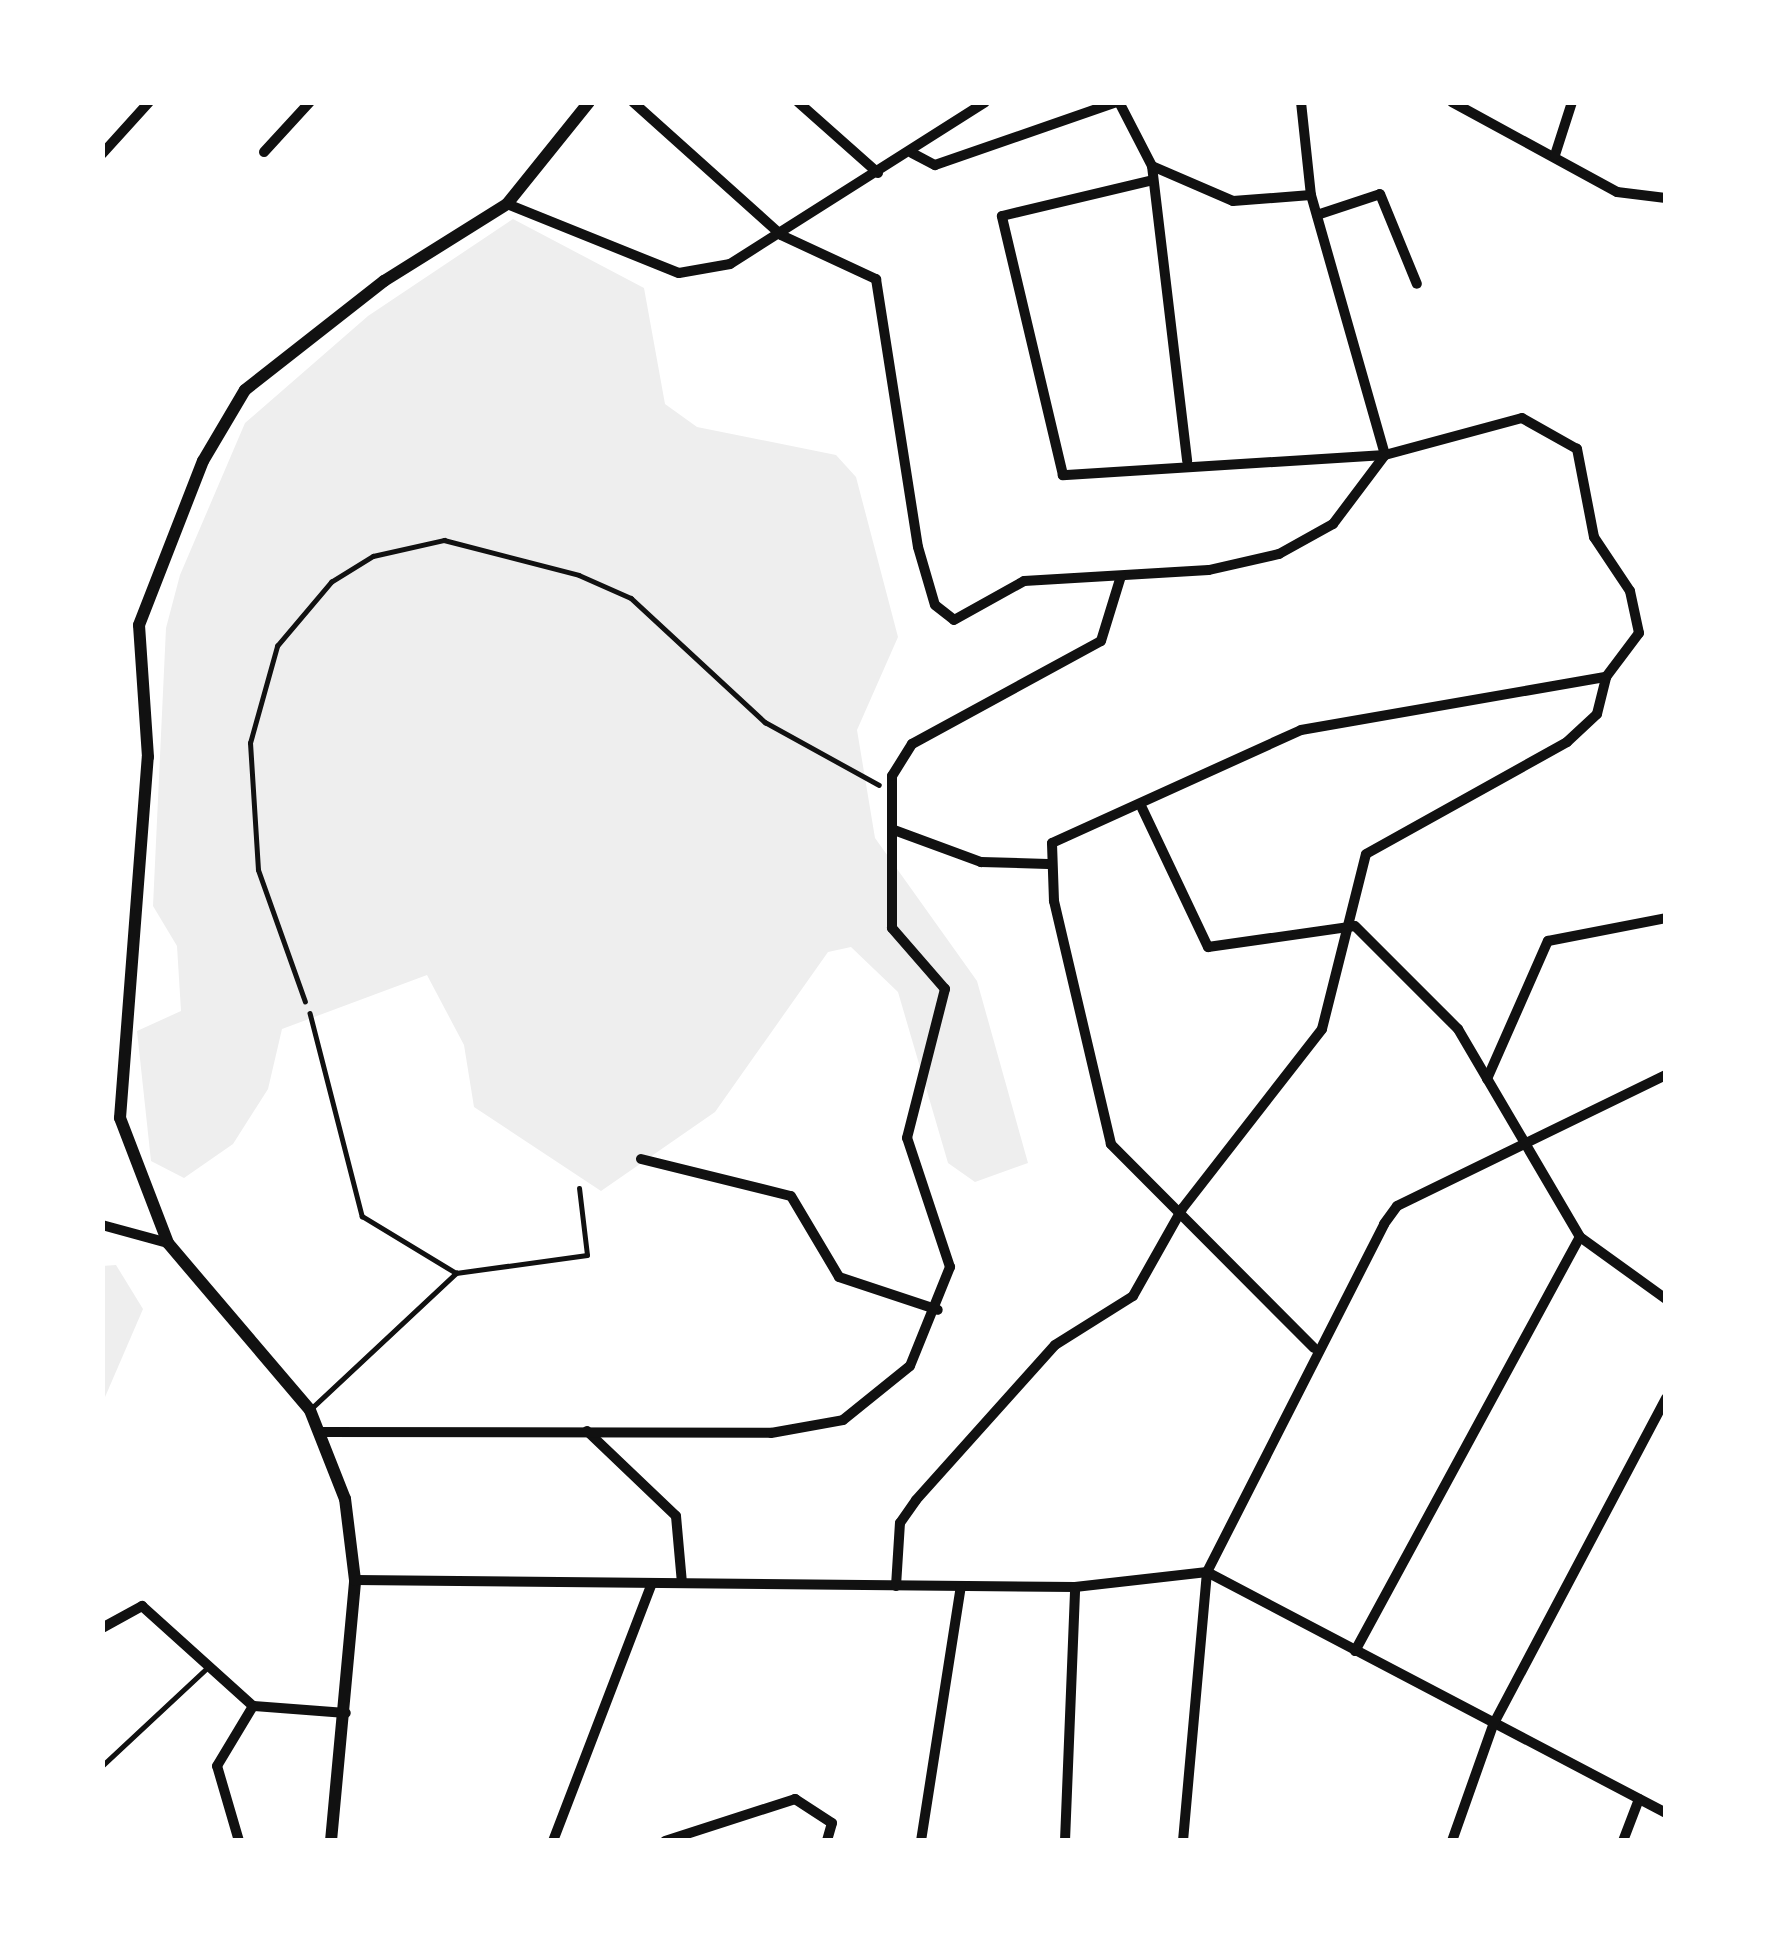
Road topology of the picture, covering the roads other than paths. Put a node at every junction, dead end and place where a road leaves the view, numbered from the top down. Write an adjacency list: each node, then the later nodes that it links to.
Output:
1 (149, 102): 13 (street)
2 (310, 102): 11 (street)
3 (589, 102): 19 (street)
4 (633, 102): 21 (street)
5 (799, 102): 15 (street)
6 (1118, 102): 12 (street); 16 (street)
7 (1301, 102): 17 (street)
8 (1452, 102): 14 (street)
9 (1572, 102): 14 (street)
10 (976, 105): 12 (street)
11 (264, 152)
12 (911, 153): 15 (street)
13 (102, 154)
14 (1555, 155): 18 (street)
15 (878, 173): 21 (street)
16 (1153, 173): 17 (street); 24 (street); 24 (street)
17 (1311, 195): 20 (street)
18 (1666, 198)
19 (507, 204): 21 (street); 41 (street)
20 (1317, 215): 22 (street); 23 (street)
21 (781, 235): 25 (street)
22 (1417, 284)
23 (1385, 455): 24 (street); 25 (street); 26 (street)
24 (1187, 461)
25 (1121, 576): 28 (street)
26 (1606, 677): 27 (street); 31 (street)
27 (1142, 808): 29 (street); 31 (street)
28 (894, 830): 29 (street); 44 (street)
29 (1048, 864): 38 (street)
30 (1666, 918): 34 (street)
31 (1355, 926): 34 (street); 38 (street)
32 (310, 1013): 42 (lane)
33 (1666, 1076): 35 (street)
34 (1487, 1080): 35 (street)
35 (1521, 1148): 40 (street); 45 (street)
36 (641, 1159): 44 (street)
37 (579, 1188): 42 (lane)
38 (1182, 1209): 45 (street); 54 (street)
39 (102, 1225): 41 (street)
40 (1580, 1237): 43 (street); 58 (street)
41 (168, 1243): 47 (street)
42 (456, 1273): 47 (lane)
43 (1666, 1299)
44 (938, 1310): 48 (street)
45 (1314, 1348): 50 (street)
46 (1666, 1398): 62 (street)
47 (310, 1410): 49 (street)
48 (587, 1431): 49 (street); 53 (street)
49 (323, 1432): 51 (street)
50 (1207, 1572): 55 (street); 58 (street); 73 (street)
51 (355, 1580): 52 (street); 61 (street)
52 (652, 1583): 53 (street); 68 (street)
53 (682, 1583): 54 (street)
54 (896, 1586): 56 (street)
55 (1075, 1586): 56 (street); 72 (street)
56 (961, 1587): 71 (street)
57 (102, 1628): 59 (street)
58 (1355, 1651): 62 (street)
59 (208, 1667): 60 (street); 63 (lane)
60 (253, 1706): 61 (street); 66 (street)
61 (346, 1713): 67 (street)
62 (1493, 1725): 64 (street); 74 (street)
63 (102, 1766)
64 (1640, 1799): 65 (street); 75 (street)
65 (1666, 1813)
66 (238, 1841)
67 (331, 1841)
68 (553, 1841)
69 (665, 1841): 70 (street)
70 (827, 1841)
71 (921, 1841)
72 (1065, 1841)
73 (1183, 1841)
74 (1451, 1841)
75 (1623, 1841)

